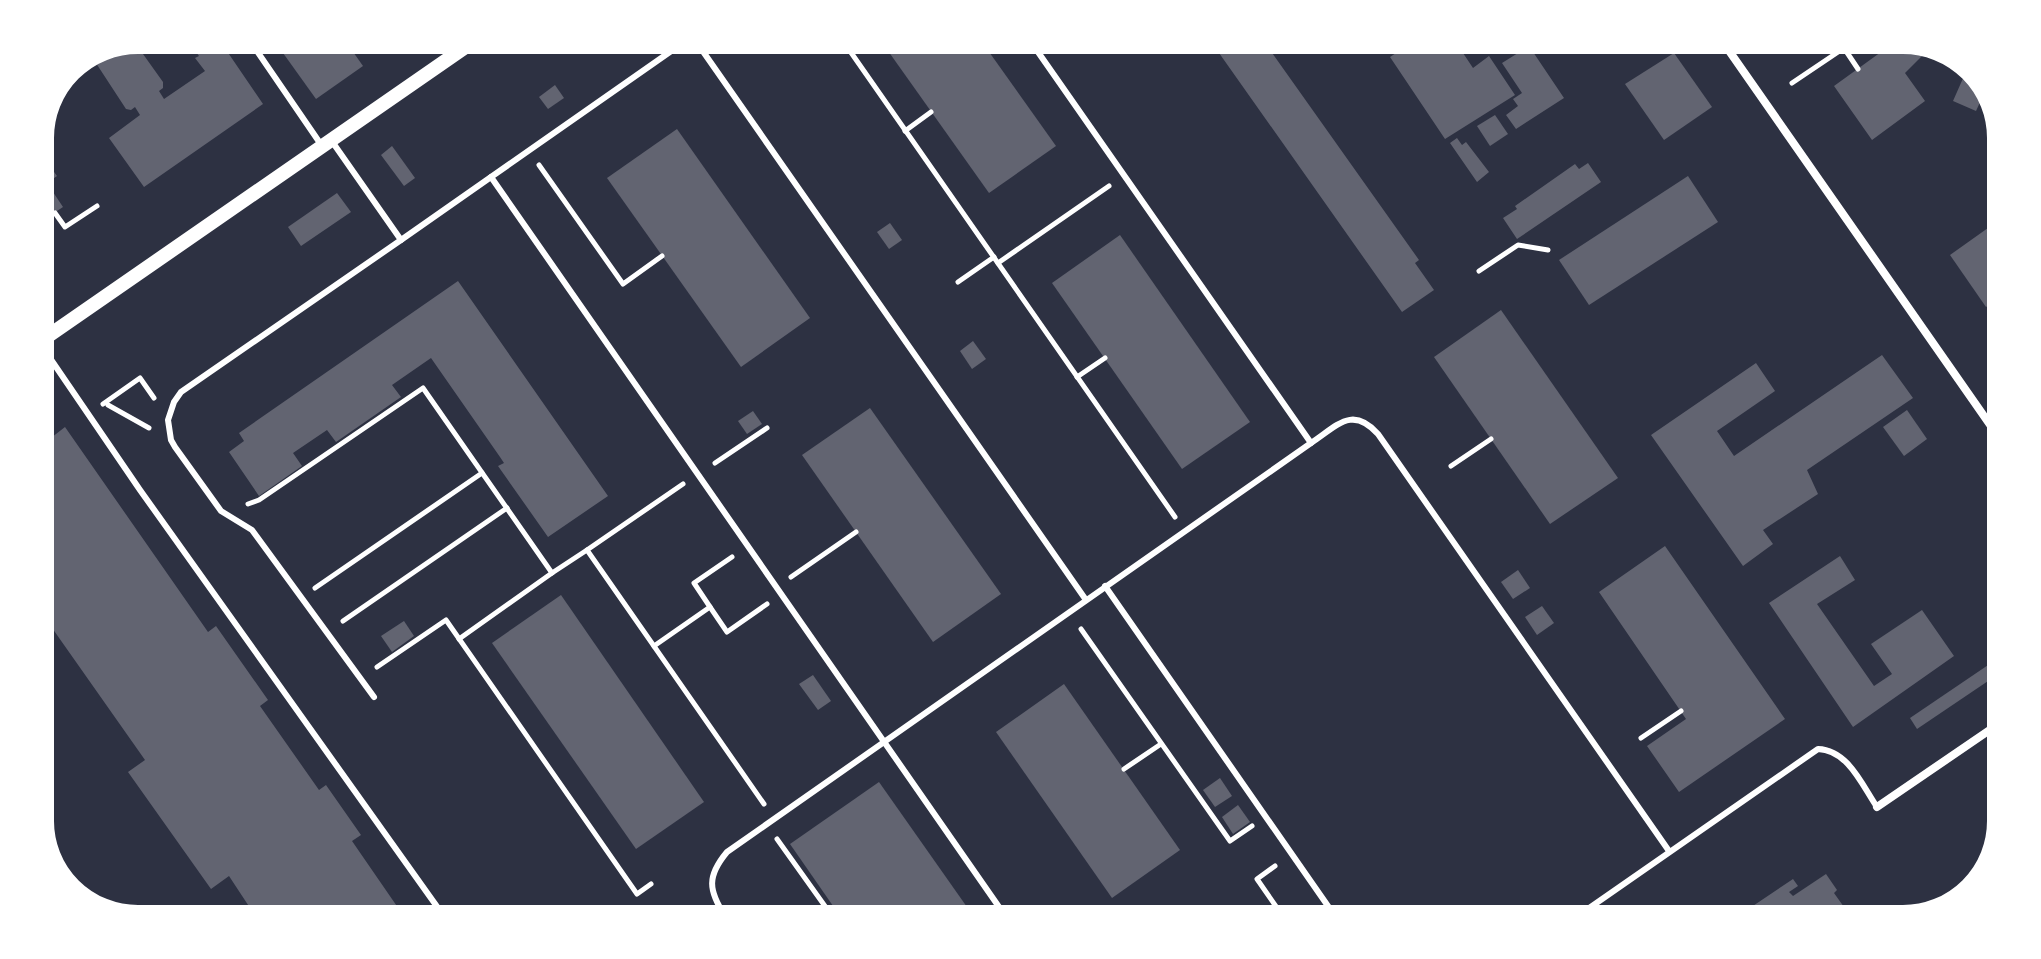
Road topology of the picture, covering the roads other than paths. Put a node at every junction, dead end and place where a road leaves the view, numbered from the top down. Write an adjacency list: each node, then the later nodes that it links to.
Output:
1 (258, 52): 7 (lane)
2 (458, 52): 7 (street)
3 (670, 52): 8 (lane)
4 (703, 52): 15 (lane)
5 (1038, 52): 13 (lane)
6 (1730, 52): 12 (street)
7 (326, 143): 9 (lane); 10 (street)
8 (491, 177): 9 (lane); 18 (lane)
9 (401, 240): 16 (lane)
10 (52, 333)
11 (52, 360): 21 (lane)
12 (1989, 423)
13 (1311, 443): 14 (lane); 20 (lane)
14 (1105, 586): 15 (lane); 24 (lane)
15 (1086, 600): 18 (lane)
16 (374, 697)
17 (1989, 730): 19 (street)
18 (882, 742): 22 (lane); 23 (lane)
19 (1877, 807): 20 (lane)
20 (1669, 851): 25 (lane)
21 (437, 907)
22 (720, 907)
23 (999, 907)
24 (1329, 907)
25 (1590, 907)

